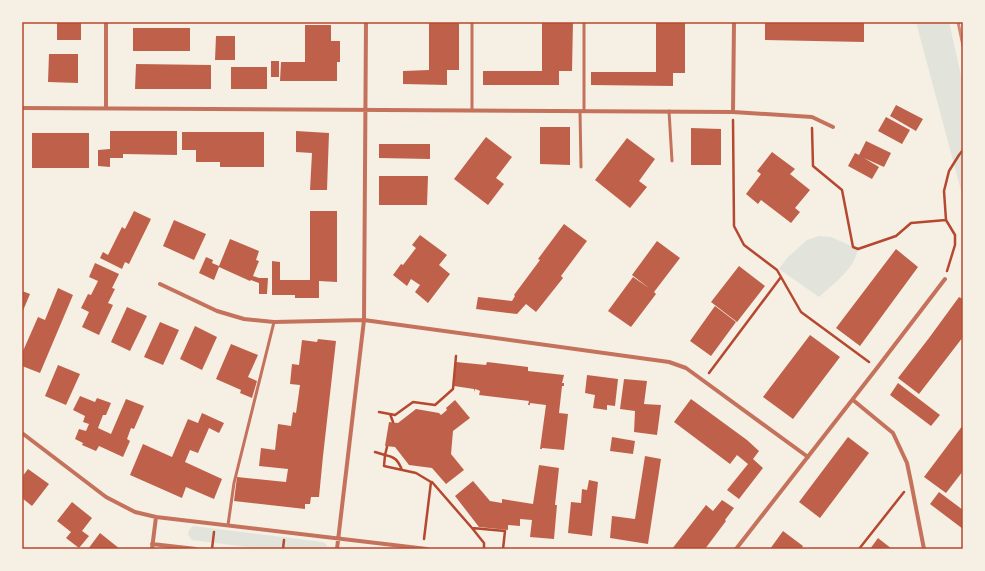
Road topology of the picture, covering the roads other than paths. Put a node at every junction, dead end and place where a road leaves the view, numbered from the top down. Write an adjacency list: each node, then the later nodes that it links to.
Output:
1 (106, 22): 7 (street)
2 (366, 22): 8 (street)
3 (472, 22): 9 (lane)
4 (584, 22): 10 (lane)
5 (734, 22): 12 (street)
6 (22, 108): 7 (street)
7 (106, 108): 8 (street)
8 (366, 109): 9 (street); 18 (street)
9 (472, 110): 10 (street)
10 (582, 111): 11 (street); 15 (lane)
11 (669, 111): 12 (street); 14 (lane)
12 (733, 112): 13 (street)
13 (834, 127)
14 (672, 162)
15 (581, 167)
16 (945, 279): 20 (street)
17 (160, 284): 19 (street)
18 (364, 320): 19 (street); 22 (street); 25 (street)
19 (274, 322): 24 (lane)
20 (853, 400): 22 (street); 32 (street)
21 (22, 433): 23 (street)
22 (808, 457): 31 (street)
23 (156, 517): 24 (street); 26 (street)
24 (228, 525): 25 (street)
25 (338, 538): 27 (street); 29 (street)
26 (152, 546): 28 (street)
27 (423, 548): 30 (street)
28 (196, 549)
29 (337, 549)
30 (426, 549)
31 (736, 549)
32 (924, 549)

